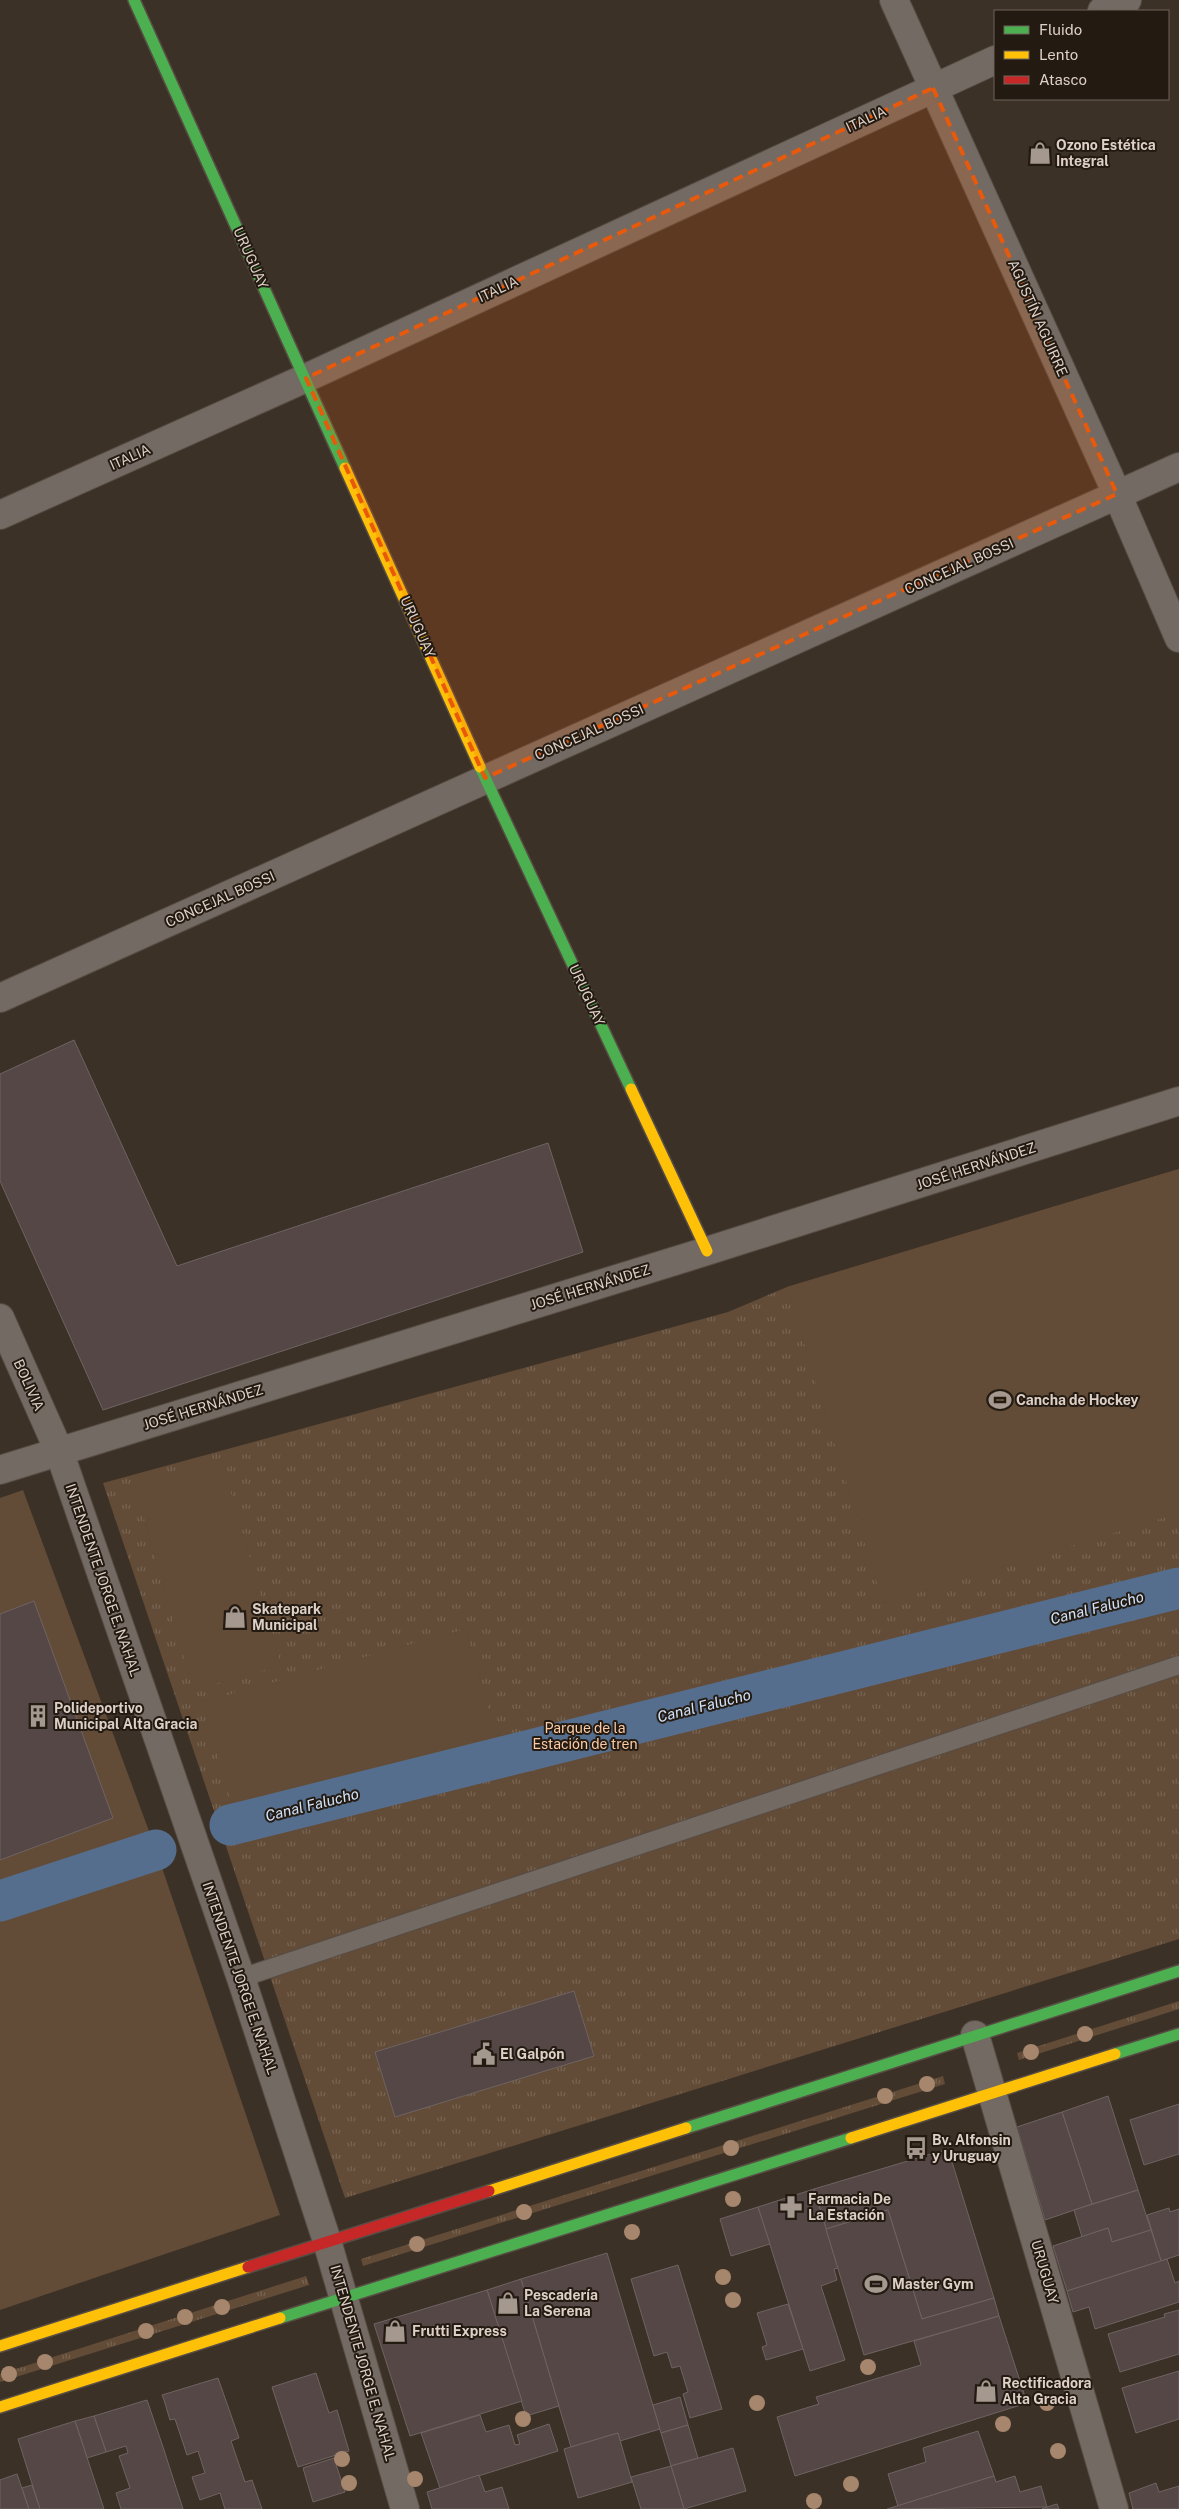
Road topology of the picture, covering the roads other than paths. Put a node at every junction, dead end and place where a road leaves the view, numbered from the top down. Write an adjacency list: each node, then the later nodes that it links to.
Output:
1 (134, 0): 7 (main road, URUGUAY)
2 (894, 0): 6 (street, AGUSTÍN AGUIRRE)
3 (1126, 0): 4 (street)
4 (1104, 10)
5 (994, 60): 6 (street, ITALIA)
6 (933, 88): 7 (street, ITALIA); 9 (street, AGUSTÍN AGUIRRE)
7 (306, 378): 10 (street, ITALIA); 12 (main road, URUGUAY)
8 (1179, 467): 9 (street, CONCEJAL BOSSI)
9 (1117, 494): 11 (street, AGUSTÍN AGUIRRE); 12 (street, CONCEJAL BOSSI)
10 (0, 515)
11 (1179, 638)
12 (485, 778): 13 (street, CONCEJAL BOSSI); 15 (main road, URUGUAY)
13 (0, 998)
14 (1179, 1101): 15 (street, JOSÉ HERNÁNDEZ)
15 (708, 1251): 17 (street, JOSÉ HERNÁNDEZ)
16 (0, 1318): 17 (street, BOLIVIA)
17 (58, 1451): 18 (street, JOSÉ HERNÁNDEZ); 21 (street, INTENDENTE JORGE E. NAHAL)
18 (0, 1470)
19 (1179, 1665): 21 (lane)
20 (1179, 1971): 23 (main road)
21 (241, 1978): 25 (street, INTENDENTE JORGE E. NAHAL)
22 (1179, 2034): 24 (main road)
23 (975, 2035): 24 (street, URUGUAY); 25 (main road)
24 (994, 2093): 26 (main road); 30 (street, URUGUAY)
25 (327, 2241): 26 (street, INTENDENTE JORGE E. NAHAL); 27 (main road)
26 (344, 2297): 28 (main road); 29 (street, INTENDENTE JORGE E. NAHAL)
27 (0, 2346)
28 (0, 2406)
29 (405, 2509)
30 (1114, 2509)

